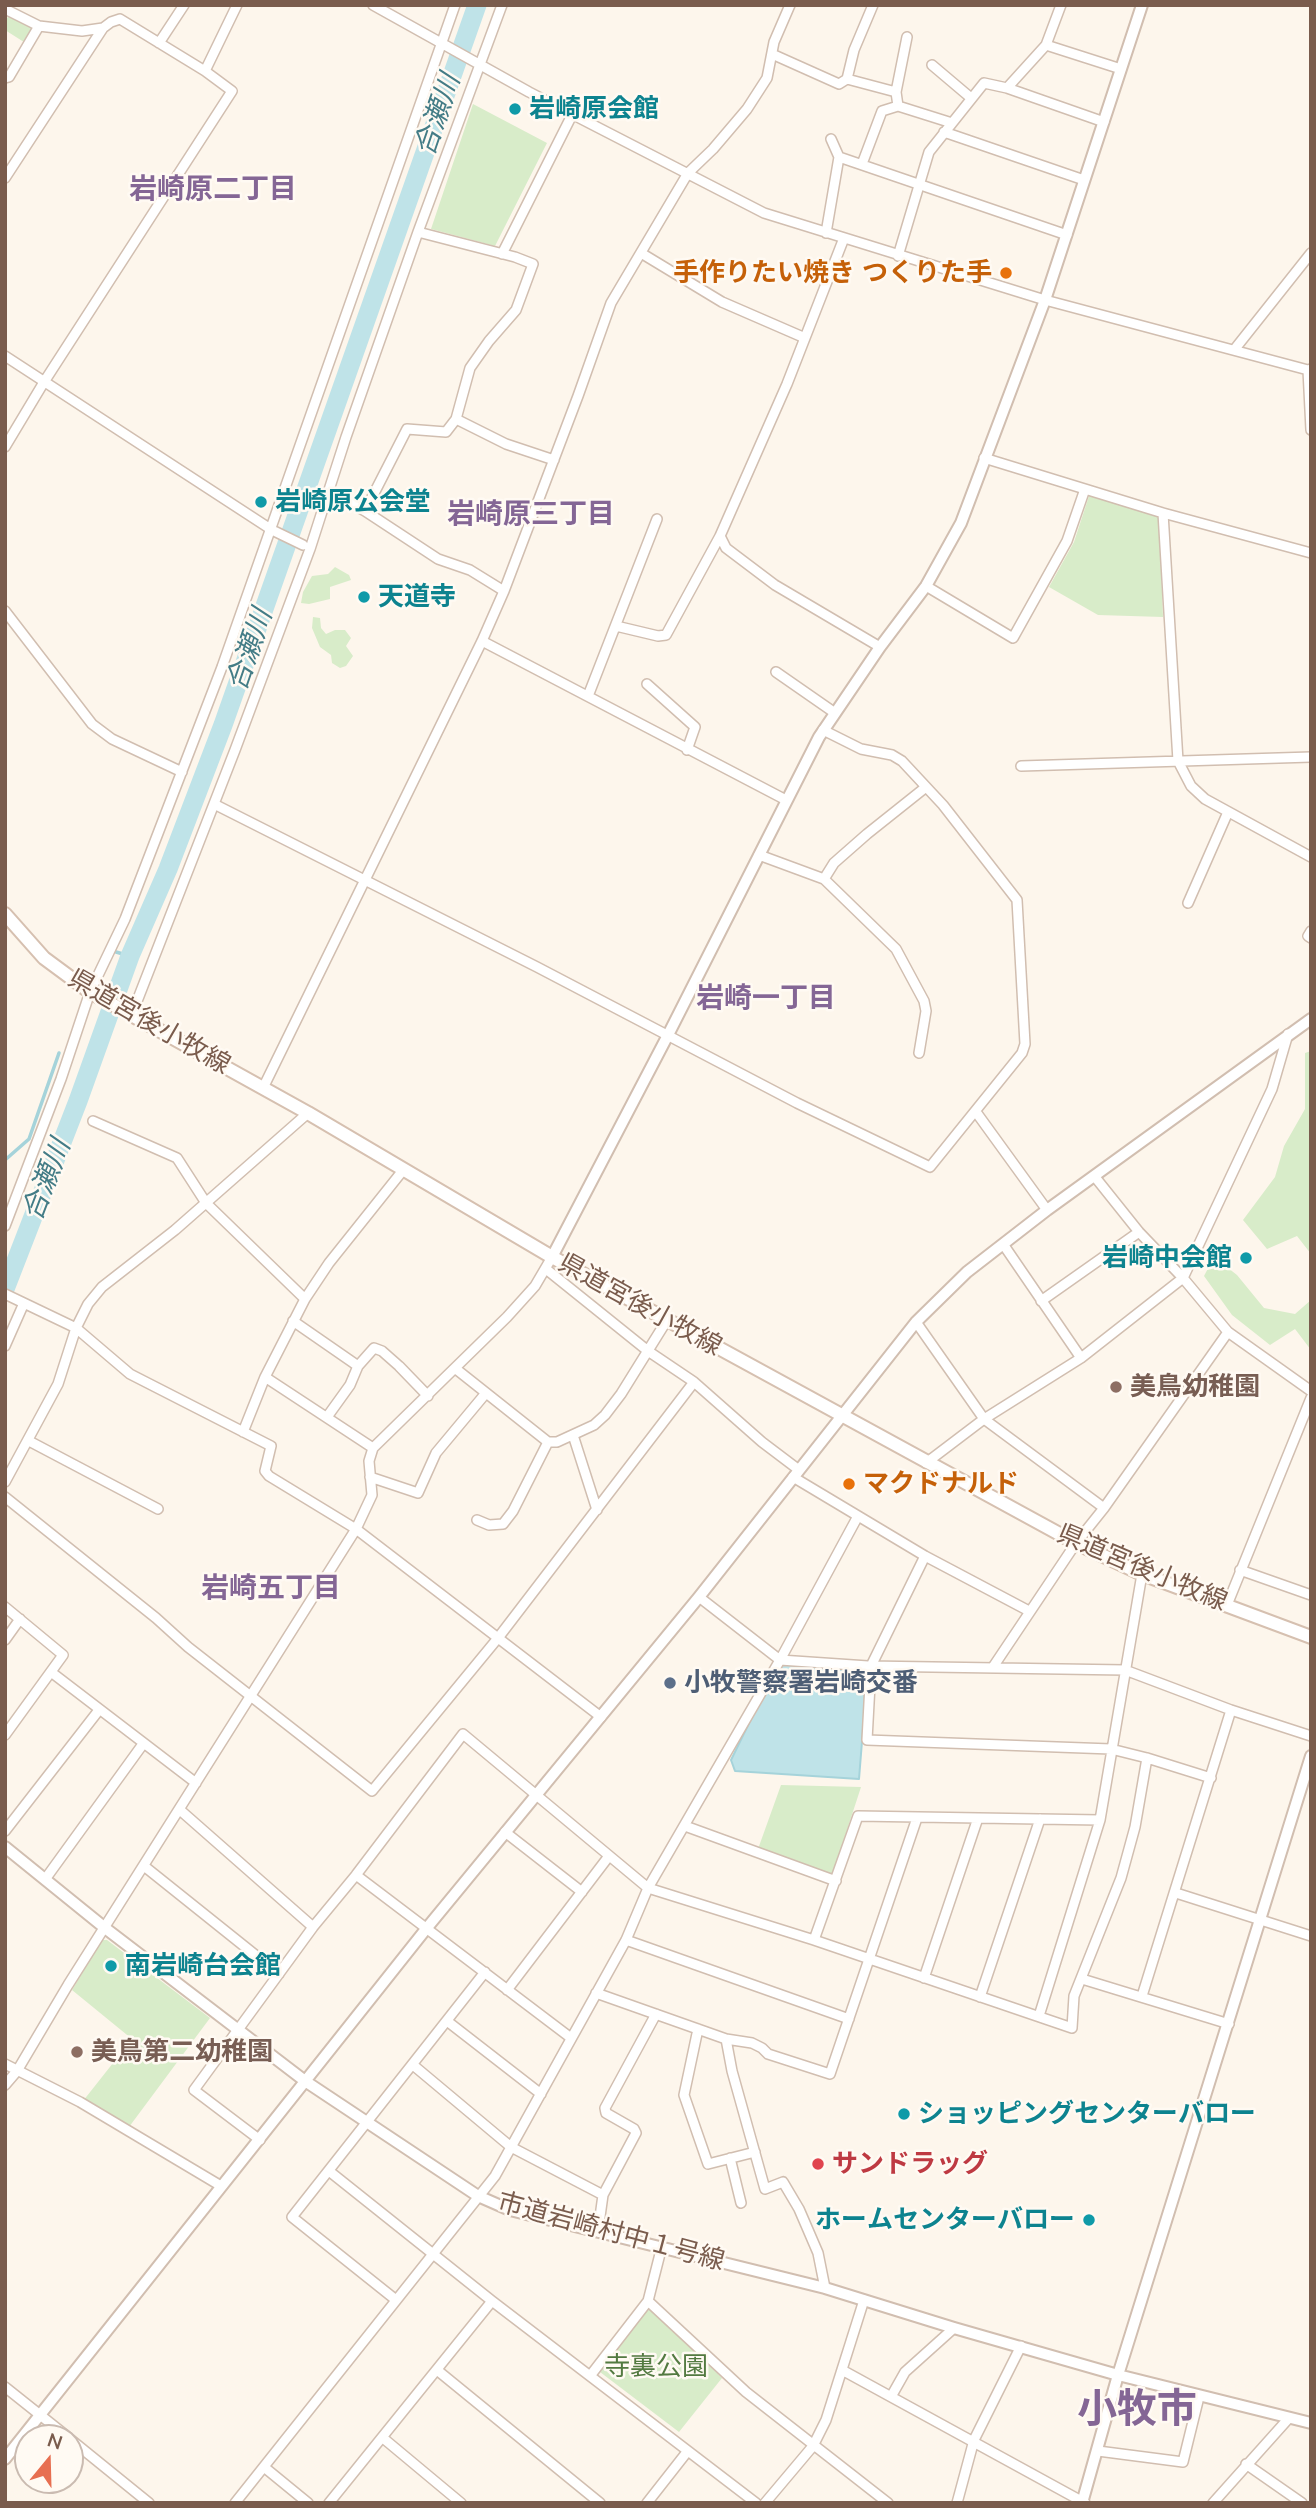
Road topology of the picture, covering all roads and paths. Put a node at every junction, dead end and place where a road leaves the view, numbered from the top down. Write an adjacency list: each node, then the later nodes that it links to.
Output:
1 (184, 5): 14 (street)
2 (237, 5): 21 (street)
3 (373, 5): 16 (street)
4 (456, 5): 16 (street)
5 (502, 5): 18 (street)
6 (790, 5): 17 (street)
7 (873, 5): 23 (street)
8 (1061, 5): 15 (street)
9 (1142, 5): 20 (street)
10 (5, 9): 11 (street)
11 (39, 26): 12 (street); 22 (street)
12 (103, 28): 14 (street); 36 (street)
13 (907, 37): 25 (street)
14 (159, 43): 21 (street)
15 (1046, 45): 20 (street); 24 (street)
16 (444, 46): 18 (street); 64 (street)
17 (772, 54): 23 (street); 35 (street)
18 (479, 65): 28 (street); 39 (street)
19 (932, 65): 26 (street)
20 (1121, 69): 29 (street)
21 (205, 71): 53 (street)
22 (5, 78)
23 (847, 79): 25 (street)
24 (1007, 88): 26 (street); 29 (street)
25 (896, 92): 27 (street)
26 (971, 98): 30 (street)
27 (898, 106): 30 (street); 34 (street)
28 (572, 115): 35 (street); 45 (street)
29 (1104, 122): 37 (street)
30 (951, 123): 31 (street)
31 (944, 132): 37 (street); 38 (street)
32 (831, 139): 33 (street)
33 (839, 157): 34 (street); 40 (street)
34 (862, 164): 38 (street)
35 (688, 173): 40 (street); 43 (street)
36 (5, 178)
37 (1084, 180): 41 (street)
38 (919, 183): 41 (street); 46 (street)
39 (418, 232): 45 (street); 60 (street)
40 (826, 233): 42 (street)
41 (1067, 235): 48 (street)
42 (844, 238): 46 (street); 49 (street)
43 (641, 253): 49 (street); 58 (street)
44 (1311, 253): 47 (street)
45 (502, 254): 54 (street)
46 (898, 256): 48 (street)
47 (1306, 265): 50 (street)
48 (1045, 300): 50 (street); 57 (street)
49 (805, 338): 65 (street)
50 (1234, 350): 52 (street)
51 (5, 356): 53 (street)
52 (1309, 370): 55 (street)
53 (44, 382): 56 (street); 64 (street)
54 (456, 419): 58 (street); 61 (street)
55 (1311, 430)
56 (5, 447)
57 (984, 458): 59 (street); 68 (street)
58 (554, 460): 69 (street)
59 (1085, 489): 62 (street); 68 (street)
60 (329, 491): 61 (street); 86 (street)
61 (365, 511): 69 (street)
62 (1163, 513): 67 (street); 81 (street)
63 (657, 519): 71 (street)
64 (272, 530): 66 (street); 83 (street)
65 (720, 536): 71 (street); 73 (street)
66 (303, 545)
67 (1311, 553)
68 (926, 586): 73 (street)
69 (504, 591): 72 (street)
70 (5, 611): 83 (street)
71 (616, 626): 76 (street)
72 (482, 640): 76 (street); 91 (street)
73 (880, 647): 77 (street)
74 (776, 672): 77 (street)
75 (647, 684): 79 (street)
76 (588, 696): 79 (street)
77 (835, 713): 78 (street)
78 (823, 730): 84 (street); 85 (street)
79 (687, 750): 85 (street)
80 (1311, 757): 81 (street)
81 (1178, 761): 82 (street); 87 (street)
82 (1021, 766)
83 (182, 772): 96 (street)
84 (926, 787): 90 (street); 103 (street)
85 (786, 800): 88 (street)
86 (214, 804): 91 (street); 97 (street)
87 (1228, 811): 89 (street); 92 (street)
88 (759, 855): 90 (street); 100 (street)
89 (1311, 857)
90 (824, 878): 101 (street)
91 (365, 880): 100 (street); 102 (street)
92 (1188, 904)
93 (5, 914): 96 (main road, 県道宮後小牧線)
94 (1311, 931): 95 (street)
95 (1311, 937)
96 (93, 994): 97 (main road, 県道宮後小牧線); 110 (street)
97 (132, 1014): 102 (main road, 県道宮後小牧線)
98 (1311, 1019): 99 (street)
99 (1288, 1034): 107 (street); 114 (street)
100 (667, 1035): 103 (street); 113 (street)
101 (919, 1053)
102 (263, 1088): 104 (main road, 県道宮後小牧線)
103 (976, 1112): 109 (street)
104 (308, 1113): 106 (main road, 県道宮後小牧線); 108 (street)
105 (93, 1121): 108 (street)
106 (404, 1169): 113 (main road, 県道宮後小牧線); 116 (street)
107 (1095, 1177): 109 (street); 111 (street)
108 (206, 1203): 116 (street); 122 (street)
109 (1047, 1210): 112 (street)
110 (5, 1226)
111 (1139, 1232): 114 (street); 118 (street)
112 (1003, 1244): 118 (street); 121 (street)
113 (549, 1263): 119 (main road, 県道宮後小牧線); 125 (street); 128 (street)
114 (1183, 1278): 123 (street); 126 (street)
115 (5, 1294): 117 (street)
116 (305, 1299): 120 (street)
117 (21, 1301): 122 (street); 124 (street)
118 (1041, 1301): 126 (street)
119 (667, 1320): 125 (street); 135 (main road, 県道宮後小牧線)
120 (293, 1321): 127 (street); 129 (street)
121 (916, 1322): 135 (street); 137 (street)
122 (76, 1328): 138 (street); 140 (street)
123 (1227, 1332): 131 (street); 148 (street)
124 (5, 1346)
125 (648, 1351): 130 (street); 139 (street)
126 (1081, 1358): 137 (street)
127 (358, 1366): 133 (street); 136 (street)
128 (456, 1369): 132 (street); 133 (street)
129 (265, 1377): 136 (street); 138 (street)
130 (694, 1382): 144 (street); 150 (street)
131 (1311, 1391)
132 (486, 1393): 141 (street); 145 (street)
133 (428, 1396): 142 (street)
134 (1311, 1398): 156 (street)
135 (843, 1415): 143 (main road, 県道宮後小牧線); 144 (street)
136 (327, 1417): 142 (street)
137 (984, 1419): 143 (street); 148 (street)
138 (243, 1433): 153 (street)
139 (573, 1435): 141 (street); 150 (street)
140 (29, 1441): 146 (street); 149 (street)
141 (548, 1442): 152 (street)
142 (373, 1448): 145 (street)
143 (926, 1463): 154 (main road, 県道宮後小牧線)
144 (796, 1474): 151 (street); 159 (street)
145 (370, 1477): 153 (street)
146 (5, 1482)
147 (5, 1497): 172 (street)
148 (1104, 1508): 154 (street)
149 (158, 1509)
150 (597, 1510): 165 (street)
151 (858, 1516): 155 (street); 167 (street)
152 (477, 1520)
153 (356, 1529): 165 (street); 172 (street)
154 (1076, 1543): 157 (main road, 県道宮後小牧線); 162 (street)
155 (925, 1556): 162 (street); 168 (street)
156 (1240, 1570): 158 (street); 160 (street)
157 (1142, 1574): 160 (main road, 県道宮後小牧線); 170 (street)
158 (1311, 1595)
159 (699, 1597): 167 (street); 175 (street)
160 (1227, 1605): 164 (main road, 県道宮後小牧線)
161 (5, 1607): 163 (street)
162 (1029, 1611): 169 (street)
163 (20, 1619): 166 (street); 171 (street)
164 (1311, 1637)
165 (498, 1638): 172 (street); 175 (street)
166 (5, 1640)
167 (780, 1660): 168 (street); 190 (street)
168 (872, 1666): 169 (street); 179 (street)
169 (993, 1667): 170 (street)
170 (1125, 1670): 174 (street); 179 (street)
171 (51, 1672): 173 (street); 176 (street)
172 (252, 1696): 183 (street)
173 (99, 1710): 178 (street); 191 (street)
174 (1231, 1710): 177 (street); 182 (street)
175 (601, 1717): 184 (street)
176 (5, 1735)
177 (1311, 1736)
178 (144, 1744): 183 (street); 197 (street)
179 (1111, 1749): 181 (street); 189 (street)
180 (1311, 1756): 202 (street)
181 (1147, 1758): 182 (street); 213 (street)
182 (1211, 1778): 201 (street)
183 (196, 1783): 185 (street)
184 (535, 1794): 192 (street); 194 (street); 196 (street)
185 (180, 1810): 195 (street); 203 (street)
186 (917, 1818): 187 (street); 198 (street); 209 (street)
187 (978, 1818): 188 (street); 212 (street)
188 (1040, 1819): 189 (street); 216 (street)
189 (1100, 1820): 219 (street)
190 (685, 1826): 198 (street); 199 (street)
191 (5, 1831)
192 (505, 1832): 200 (street); 205 (street)
193 (5, 1847): 197 (street, 市道岩崎村中１号線)
194 (609, 1857): 199 (street); 200 (street)
195 (144, 1866): 204 (street); 211 (street)
196 (356, 1875): 203 (street); 205 (street)
197 (46, 1878): 204 (street, 市道岩崎村中１号線)
198 (836, 1881): 208 (street)
199 (648, 1888): 207 (street); 208 (street)
200 (582, 1892): 214 (street)
201 (1176, 1893): 202 (street); 217 (street)
202 (1260, 1920): 206 (street); 222 (street)
203 (313, 1927): 211 (street)
204 (105, 1928): 223 (street, 市道岩崎村中１号線); 229 (street)
205 (426, 1929): 210 (street); 230 (street)
206 (1311, 1936)
207 (626, 1940): 215 (street); 220 (street)
208 (814, 1940): 209 (street)
209 (869, 1959): 212 (street); 220 (street)
210 (485, 1972): 214 (street); 221 (street)
211 (279, 1974): 223 (street)
212 (924, 1978): 216 (street)
213 (1082, 1979): 217 (street); 219 (street)
214 (507, 1990): 225 (street)
215 (596, 1993): 218 (street); 225 (street)
216 (980, 1997): 219 (street)
217 (1142, 1997): 222 (street)
218 (656, 2014): 224 (street); 240 (street)
219 (1039, 2016)
220 (849, 2019): 226 (street)
221 (447, 2021): 228 (street); 232 (street)
222 (1228, 2024): 255 (street)
223 (238, 2028): 230 (street, 市道岩崎村中１号線); 234 (street)
224 (698, 2029): 226 (street); 237 (street)
225 (571, 2038): 232 (street)
226 (726, 2039): 236 (street)
227 (5, 2064): 229 (street)
228 (413, 2065): 233 (street); 235 (street)
229 (17, 2071): 231 (street); 239 (street)
230 (305, 2081): 233 (street, 市道岩崎村中１号線); 234 (street)
231 (5, 2085)
232 (541, 2094): 235 (street)
233 (368, 2122): 238 (street); 241 (street, 市道岩崎村中１号線)
234 (260, 2140): 239 (street)
235 (511, 2147): 240 (street); 241 (street)
236 (755, 2152): 237 (street); 246 (street)
237 (730, 2158): 242 (street)
238 (329, 2171): 245 (street); 247 (street)
239 (221, 2186): 260 (street)
240 (603, 2195): 243 (street)
241 (478, 2196): 243 (street, 市道岩崎村中１号線); 245 (street)
242 (741, 2203)
243 (598, 2231): 244 (street, 市道岩崎村中１号線)
244 (662, 2246): 246 (street, 市道岩崎村中１号線); 250 (street)
245 (433, 2254): 247 (street); 249 (street)
246 (825, 2288): 248 (street, 市道岩崎村中１号線)
247 (396, 2300): 272 (street)
248 (864, 2300): 251 (street, 市道岩崎村中１号線); 254 (street)
249 (492, 2301): 253 (street); 256 (street)
250 (648, 2301): 256 (street); 266 (street)
251 (954, 2328): 252 (street, 市道岩崎村中１号線); 258 (street)
252 (1021, 2346): 255 (street, 市道岩崎村中１号線); 265 (street)
253 (437, 2370): 264 (street); 280 (street)
254 (842, 2370): 258 (street); 266 (street)
255 (1118, 2375): 259 (street, 市道岩崎村中１号線); 268 (street)
256 (590, 2376): 269 (street)
257 (5, 2387): 260 (street)
258 (892, 2395): 265 (street)
259 (1199, 2397): 261 (street, 市道岩崎村中１号線); 268 (street)
260 (41, 2415): 263 (street); 270 (street)
261 (1289, 2418): 262 (street, 市道岩崎村中１号線); 271 (street)
262 (1311, 2423)
263 (52, 2424)
264 (383, 2438): 278 (street); 279 (street)
265 (974, 2440): 274 (street); 284 (street)
266 (813, 2446): 273 (street); 283 (street)
267 (84, 2450): 275 (street)
268 (1098, 2451): 274 (street)
269 (687, 2452): 281 (street); 282 (street)
270 (5, 2459)
271 (1246, 2464): 285 (street); 286 (street)
272 (264, 2468): 276 (street); 277 (street)
273 (771, 2501)
274 (1083, 2502)
275 (149, 2503)
276 (235, 2503)
277 (308, 2503)
278 (329, 2503)
279 (461, 2503)
280 (600, 2503)
281 (647, 2503)
282 (755, 2503)
283 (888, 2503)
284 (957, 2503)
285 (1213, 2503)
286 (1301, 2503)

